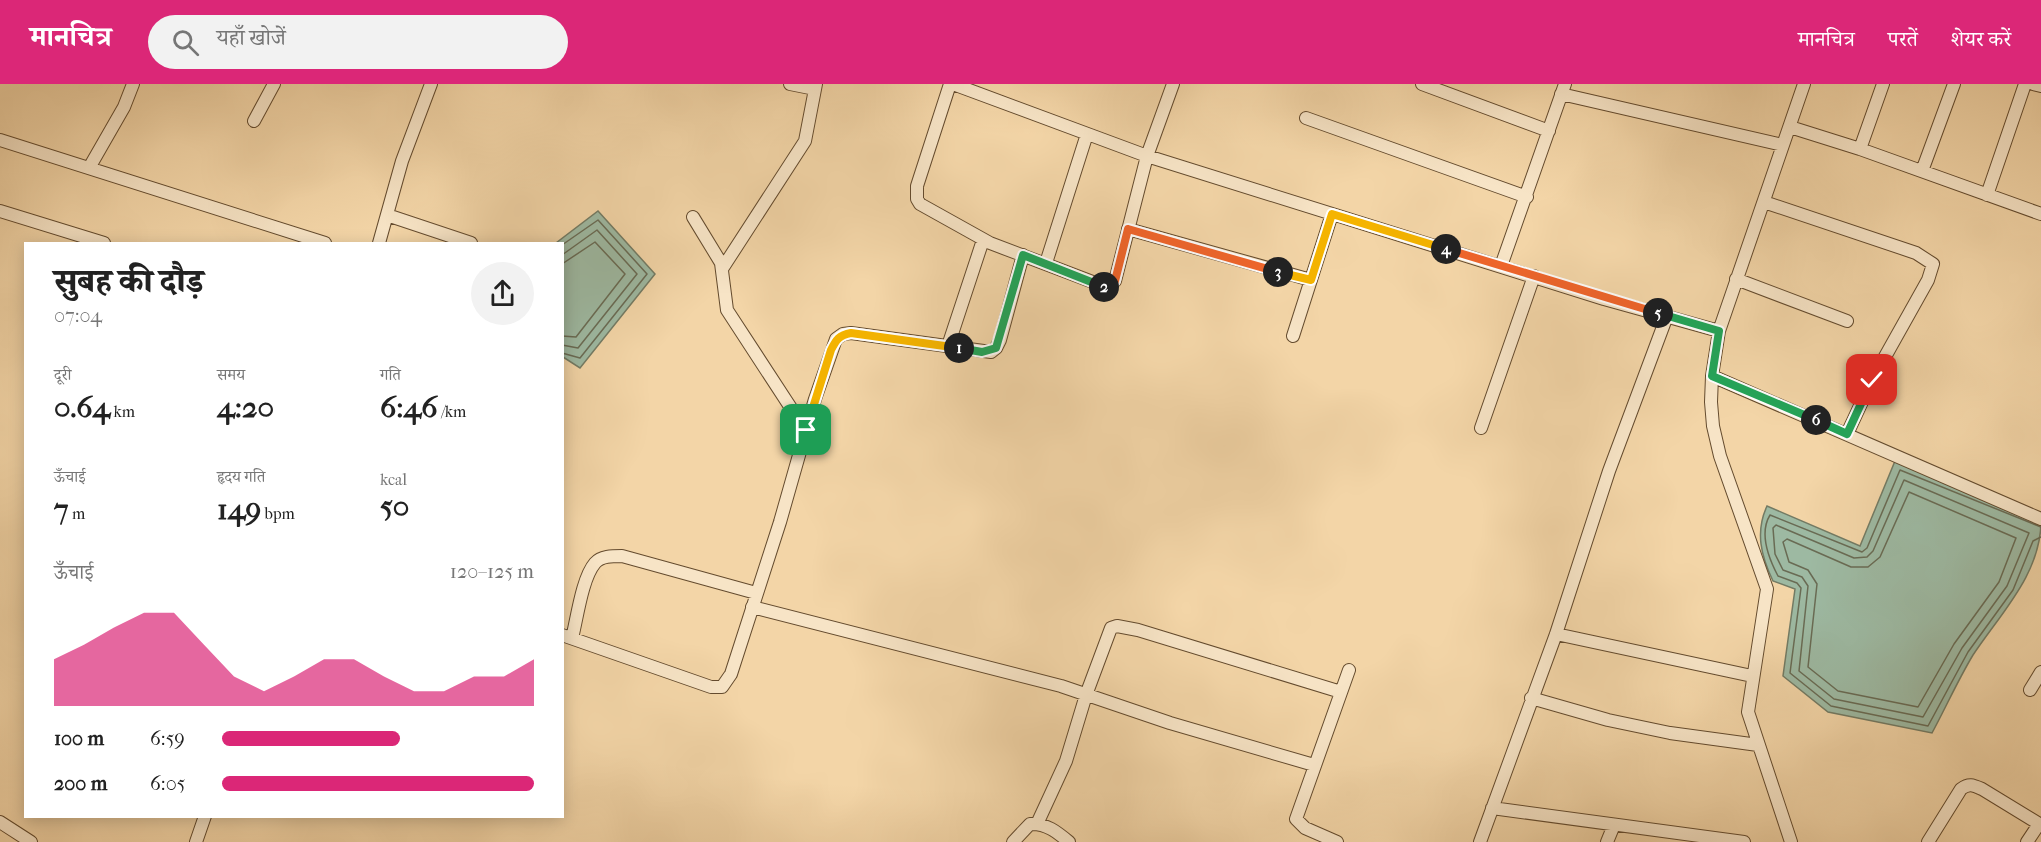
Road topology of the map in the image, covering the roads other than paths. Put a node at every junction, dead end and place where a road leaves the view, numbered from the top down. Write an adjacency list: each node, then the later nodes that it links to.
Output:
1 (133, 84): 25 (street)
2 (274, 84): 17 (street)
3 (431, 84): 33 (street)
4 (790, 84): 13 (street)
5 (951, 84): 20 (street); 36 (street)
6 (1173, 84): 24 (street)
7 (1422, 84): 19 (street)
8 (1883, 84): 23 (street)
9 (1954, 84): 26 (street)
10 (2025, 84): 27 (street)
11 (2033, 84): 14 (street)
12 (1800, 85): 18 (street)
13 (815, 86): 44 (street)
14 (2041, 86)
15 (1563, 89): 19 (street); 22 (street)
16 (1306, 118): 28 (street)
17 (254, 121)
18 (1790, 127): 22 (street); 23 (street)
19 (1549, 131): 28 (street)
20 (1087, 134): 24 (street); 42 (street)
21 (1, 143): 25 (street)
22 (1783, 145): 29 (street)
23 (1860, 149): 26 (street)
24 (1147, 156): 31 (street); 35 (street)
25 (90, 168): 38 (street)
26 (1922, 171): 27 (street)
27 (1987, 195): 32 (street)
28 (1527, 197): 43 (street)
29 (1764, 202): 46 (street); 56 (street)
30 (0, 211): 37 (street)
31 (1332, 214): 43 (street); 47 (street)
32 (2041, 214)
33 (387, 215): 39 (street); 40 (street)
34 (693, 217): 44 (street)
35 (1128, 229): 42 (street); 47 (street)
36 (983, 240): 41 (street); 52 (street)
37 (101, 242)
38 (322, 242)
39 (379, 242)
40 (468, 242)
41 (1023, 255): 42 (street); 52 (street)
42 (1046, 263)
43 (1501, 266): 45 (street)
44 (722, 269): 55 (street)
45 (1534, 276): 48 (street); 54 (street)
46 (1736, 279): 49 (street); 50 (street)
47 (1311, 280): 51 (street)
48 (1667, 316): 50 (street); 60 (street)
49 (1847, 321)
50 (1719, 331): 53 (street)
51 (1293, 336)
52 (948, 346): 55 (street)
53 (1712, 376): 56 (street); 64 (street)
54 (1481, 428)
55 (806, 430): 58 (street)
56 (1847, 434): 57 (street)
57 (2041, 519)
58 (756, 593): 59 (street); 61 (street)
59 (752, 607): 61 (street); 67 (street)
60 (1556, 634): 64 (street); 68 (street)
61 (567, 637)
62 (1349, 670): 66 (street)
63 (2041, 672): 65 (street)
64 (1752, 676): 69 (street)
65 (2030, 690)
66 (1341, 692): 67 (street); 70 (street)
67 (1086, 695): 70 (street); 74 (street)
68 (1531, 698): 69 (street); 71 (street)
69 (1758, 745): 85 (street)
70 (1314, 765): 81 (street)
71 (1492, 808): 75 (street); 82 (street)
72 (203, 818): 78 (street)
73 (0, 822): 77 (street)
74 (1037, 824): 79 (street); 80 (street)
75 (1614, 825): 83 (street); 84 (street)
76 (2040, 825): 86 (street); 87 (street)
77 (30, 842)
78 (196, 842)
79 (1013, 842)
80 (1069, 842)
81 (1337, 842)
82 (1480, 842)
83 (1607, 842)
84 (1744, 842)
85 (1791, 842)
86 (1928, 842)
87 (2027, 842)

